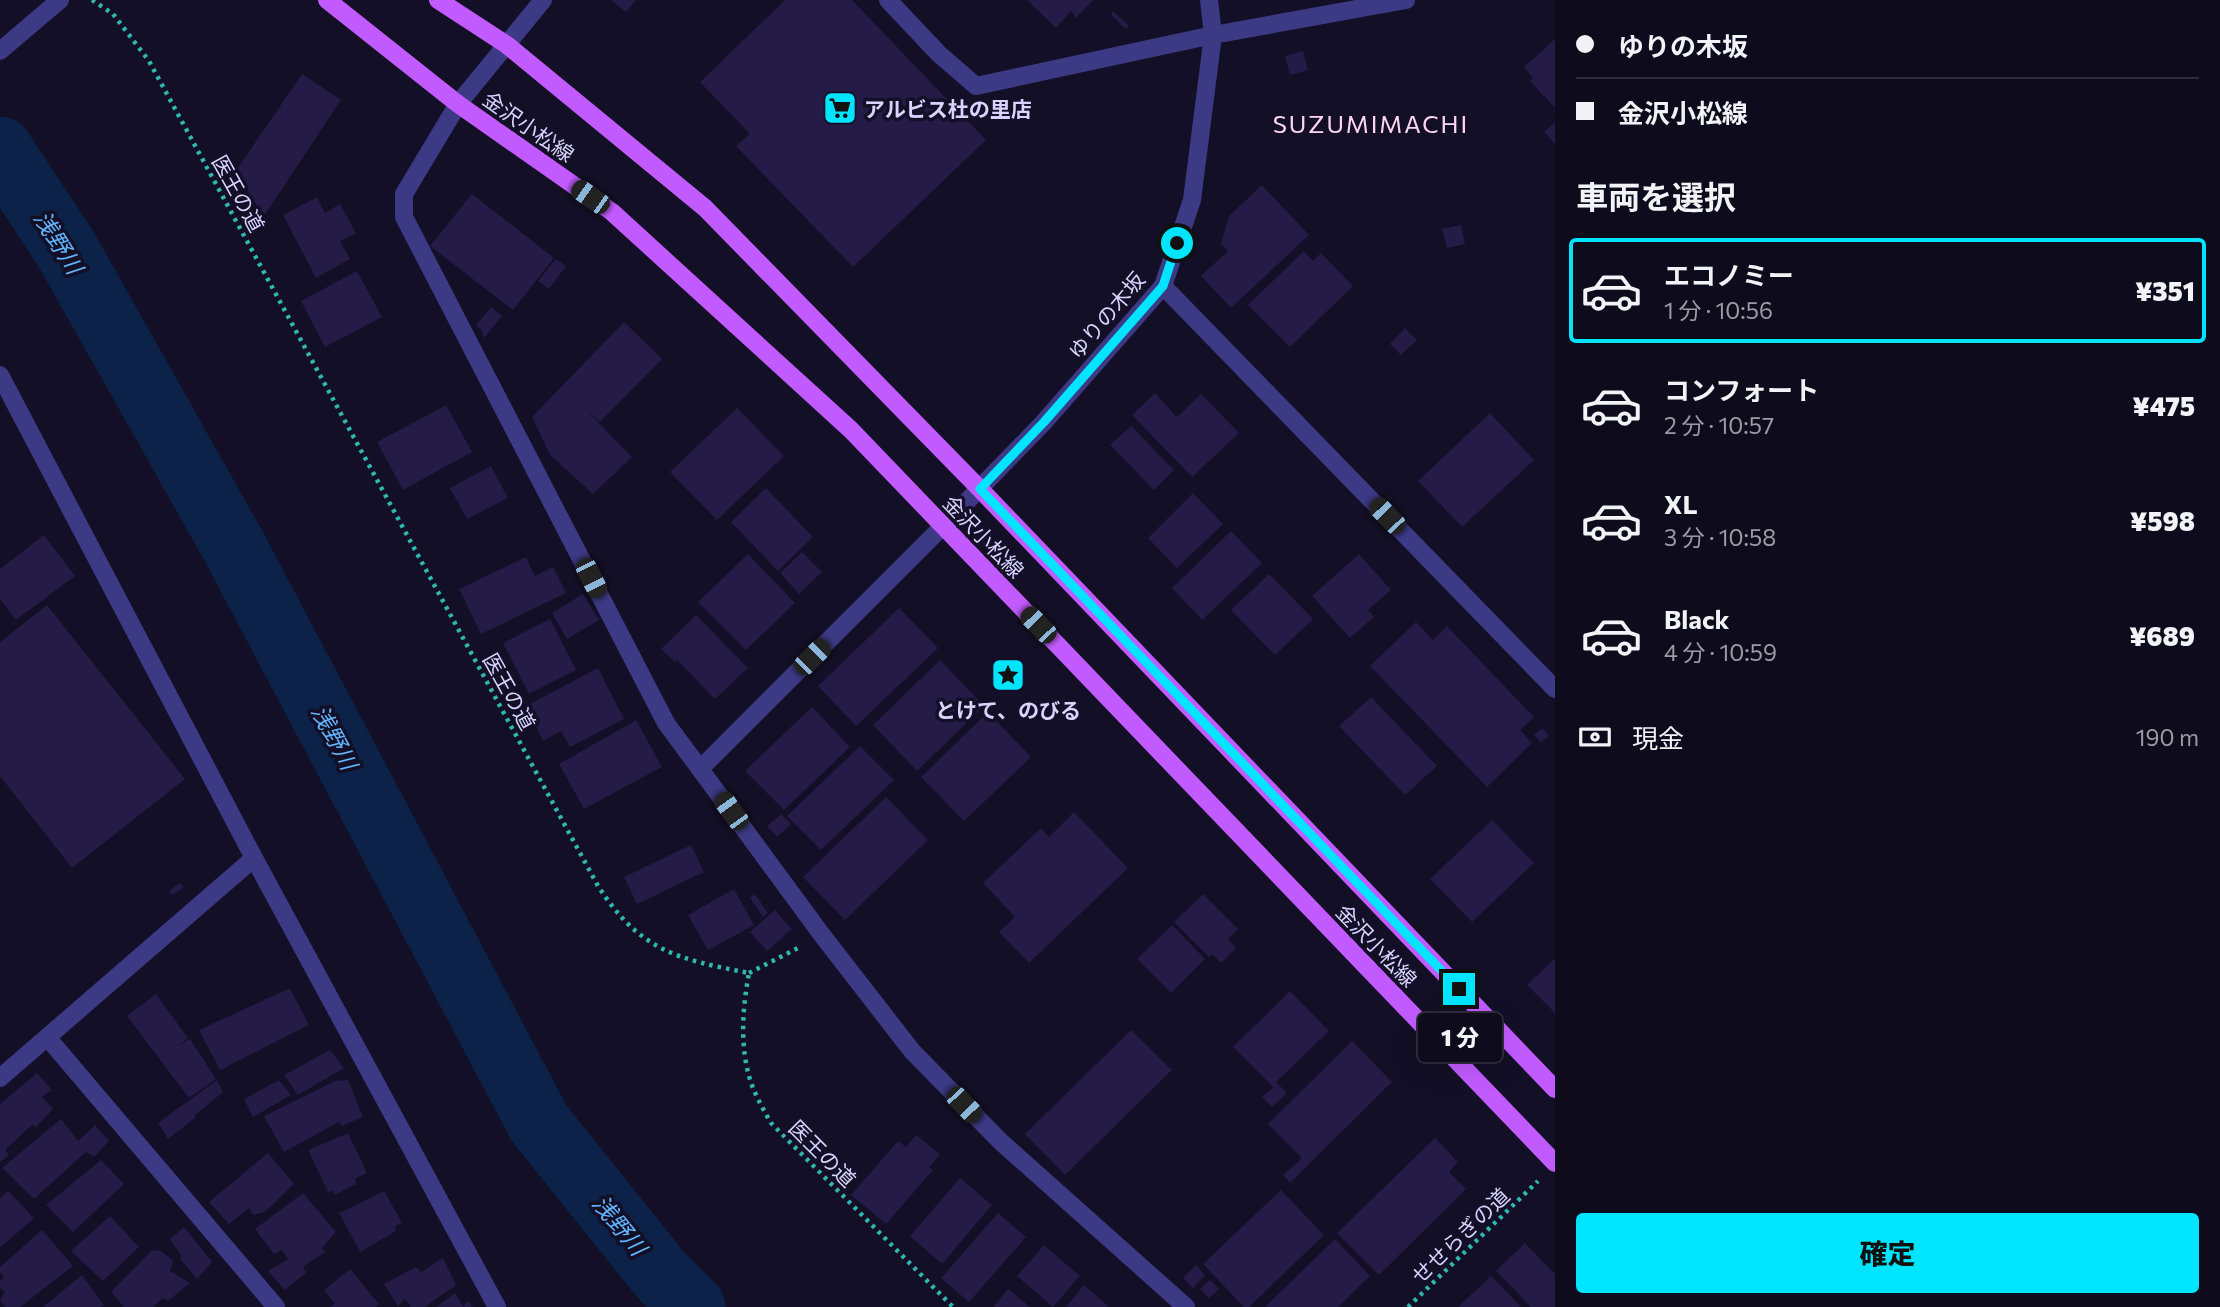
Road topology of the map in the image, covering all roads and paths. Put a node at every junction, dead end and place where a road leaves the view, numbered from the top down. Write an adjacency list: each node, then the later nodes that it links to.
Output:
1 (60, 0): 11 (street)
2 (92, 0): 21 (path, 医王の道)
3 (327, 0): 12 (main road, 金沢小松線)
4 (438, 0): 10 (main road, 金沢小松線)
5 (544, 0): 10 (street)
6 (888, 0): 9 (street)
7 (1209, 0): 9 (street, ゆりの木坂)
8 (1406, 0): 9 (street)
9 (1213, 35): 13 (street, ゆりの木坂)
10 (507, 45): 12 (street); 15 (main road, 金沢小松線)
11 (0, 51)
12 (458, 104): 16 (main road, 金沢小松線); 18 (street)
13 (1163, 286): 15 (street, ゆりの木坂); 17 (street)
14 (0, 375): 19 (street)
15 (980, 489): 16 (street, ゆりの木坂); 24 (main road, 金沢小松線)
16 (943, 526): 18 (street, ゆりの木坂); 25 (main road, 金沢小松線)
17 (1555, 689)
18 (700, 769): 20 (street)
19 (254, 858): 22 (street); 28 (street)
20 (822, 935): 21 (path); 30 (street)
21 (749, 973): 29 (path, 医王の道)
22 (47, 1037): 23 (street); 27 (street)
23 (0, 1078)
24 (1555, 1089)
25 (1555, 1163)
26 (1533, 1186): 31 (path, せせらぎの道)
27 (276, 1307)
28 (497, 1307)
29 (953, 1307)
30 (1185, 1307)
31 (1408, 1307)

